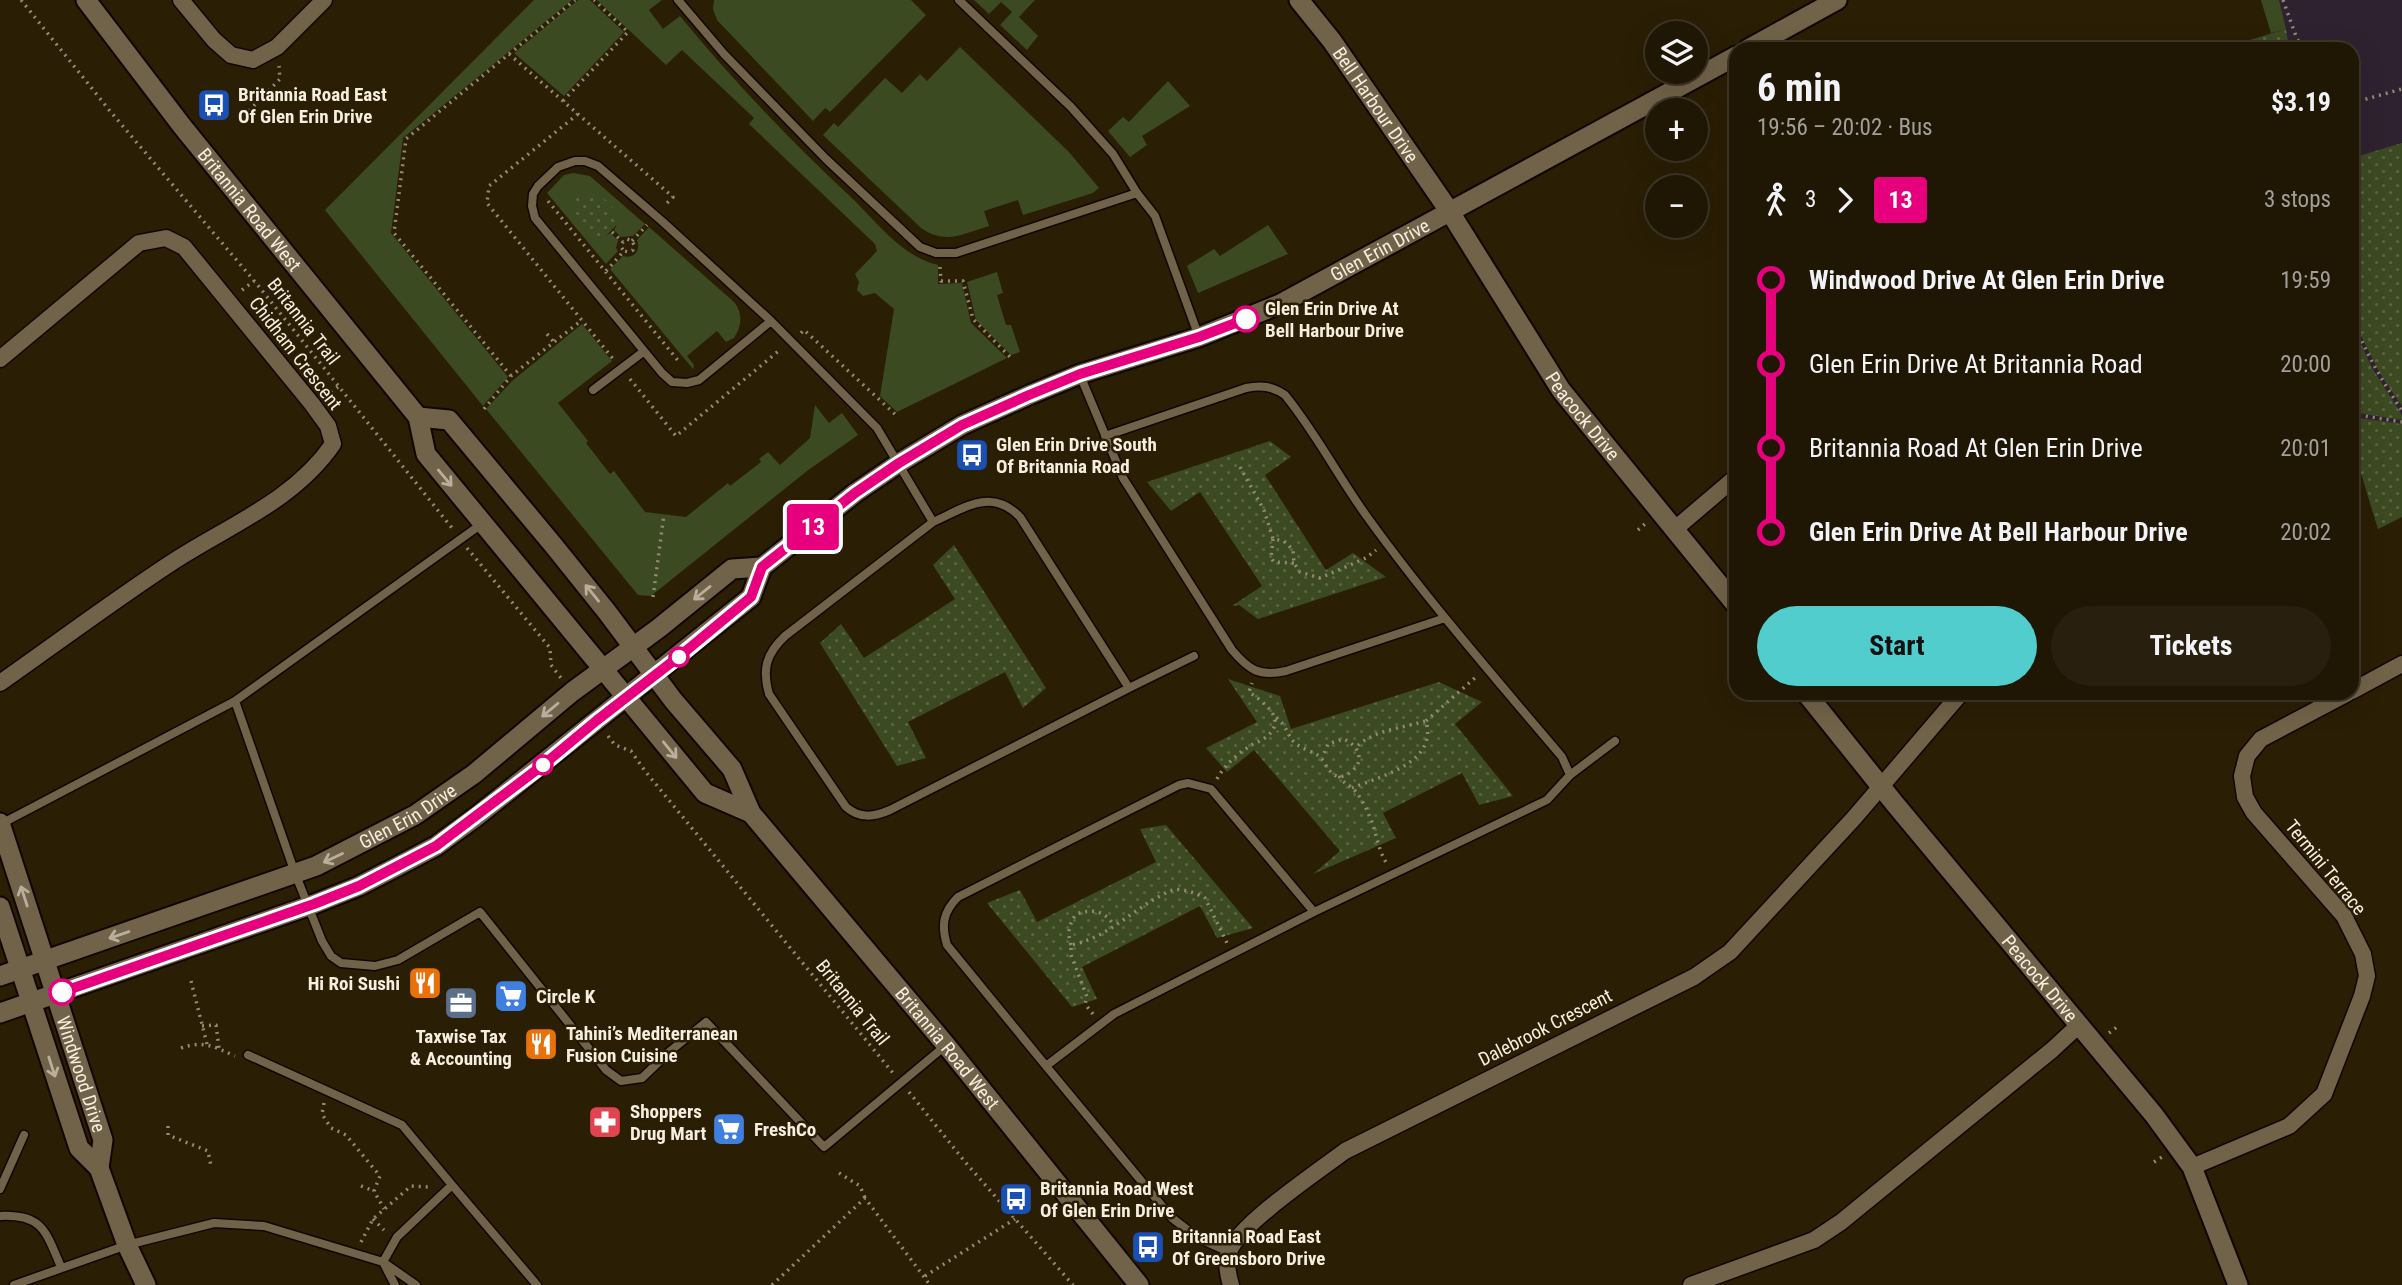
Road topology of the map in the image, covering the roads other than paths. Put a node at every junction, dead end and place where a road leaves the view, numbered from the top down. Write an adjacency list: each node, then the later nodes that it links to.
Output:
1 (86, 0): 18 (street, Britannia Road West)
2 (181, 0): 3 (street)
3 (324, 0)
4 (678, 0): 10 (lane)
5 (959, 0): 10 (lane)
6 (1299, 0): 11 (street, Bell Harbour Drive)
7 (1837, 0): 8 (street)
8 (1761, 42)
9 (1729, 60): 11 (street, Glen Erin Drive)
10 (1137, 193): 13 (lane)
11 (1450, 212): 13 (street, Glen Erin Drive); 24 (street, Peacock Drive)
12 (771, 321): 14 (lane); 14 (lane); 20 (lane)
13 (1199, 337): 16 (street, Glen Erin Drive)
14 (643, 352): 17 (lane)
15 (0, 359): 33 (street, Chidham Crescent)
16 (1080, 374): 19 (lane); 20 (street, Glen Erin Drive)
17 (593, 390)
18 (418, 417): 22 (street, Britannia Road West, one-way to 22); 28 (street, Britannia Road West, one-way to 18)
19 (1105, 436): 27 (lane); 27 (lane)
20 (899, 463): 23 (lane); 25 (street, Glen Erin Drive)
21 (1729, 483): 24 (street)
22 (483, 523): 31 (street, Britannia Road West); 40 (lane)
23 (933, 523): 35 (lane); 35 (lane)
24 (1675, 529): 26 (street, Peacock Drive)
25 (762, 567): 28 (street, Glen Erin Drive, one-way to 28); 32 (street, Glen Erin Drive)
26 (1729, 596)
27 (1445, 618): 42 (lane)
28 (634, 647): 31 (street, Glen Erin Drive); 32 (street, Britannia Road West)
29 (1194, 656): 35 (lane)
30 (2402, 664): 34 (street, Termini Terrace)
31 (604, 669): 36 (street, Britannia Road West); 46 (street, Glen Erin Drive, one-way to 46)
32 (655, 675): 36 (street, Glen Erin Drive); 44 (street, Britannia Road West)
33 (0, 682)
34 (2359, 687)
35 (1129, 688)
36 (627, 697): 44 (street, Britannia Road West, one-way to 44); 47 (street, Glen Erin Drive)
37 (1812, 700): 43 (street, Peacock Drive)
38 (1955, 700): 43 (street, Dalebrook Crescent)
39 (2335, 700): 61 (street, Termini Terrace)
40 (235, 701): 45 (lane); 46 (lane)
41 (1615, 741): 42 (lane)
42 (1570, 775): 49 (lane)
43 (1881, 787): 56 (street, Peacock Drive); 67 (street, Dalebrook Crescent)
44 (751, 813): 57 (street, Britannia Road West)
45 (1, 824): 50 (street, Windwood Drive, one-way to 45)
46 (296, 873): 47 (lane); 50 (street, Glen Erin Drive, one-way to 50)
47 (308, 906): 53 (street, Glen Erin Drive); 57 (lane)
48 (0, 907): 51 (street, Windwood Drive)
49 (1314, 912): 59 (lane); 59 (lane)
50 (45, 961): 51 (street, Glen Erin Drive); 53 (street, Windwood Drive)
51 (20, 969): 52 (street, Glen Erin Drive); 54 (street, Windwood Drive)
52 (0, 976)
53 (56, 994): 54 (street, Glen Erin Drive); 62 (street, Windwood Drive)
54 (31, 1003): 55 (street, Glen Erin Drive); 62 (street, Windwood Drive, one-way to 62)
55 (0, 1013)
56 (2080, 1024): 61 (street, Peacock Drive); 77 (street)
57 (946, 1045): 75 (street, Britannia Road West)
58 (248, 1055): 63 (lane)
59 (1046, 1066): 67 (lane)
60 (24, 1135): 64 (lane)
61 (2192, 1167): 78 (street, Peacock Drive)
62 (99, 1168): 66 (street, Windwood Drive)
63 (451, 1187): 68 (lane); 74 (lane)
64 (0, 1189)
65 (0, 1216): 69 (lane)
66 (127, 1245): 68 (lane); 69 (lane); 71 (street, Windwood Drive)
67 (1229, 1252): 76 (street)
68 (383, 1262): 72 (lane); 73 (lane)
69 (61, 1267): 70 (lane)
70 (14, 1285)
71 (146, 1285)
72 (395, 1285)
73 (416, 1285)
74 (537, 1285)
75 (1139, 1285)
76 (1231, 1285)
77 (1691, 1285)
78 (2238, 1285)

